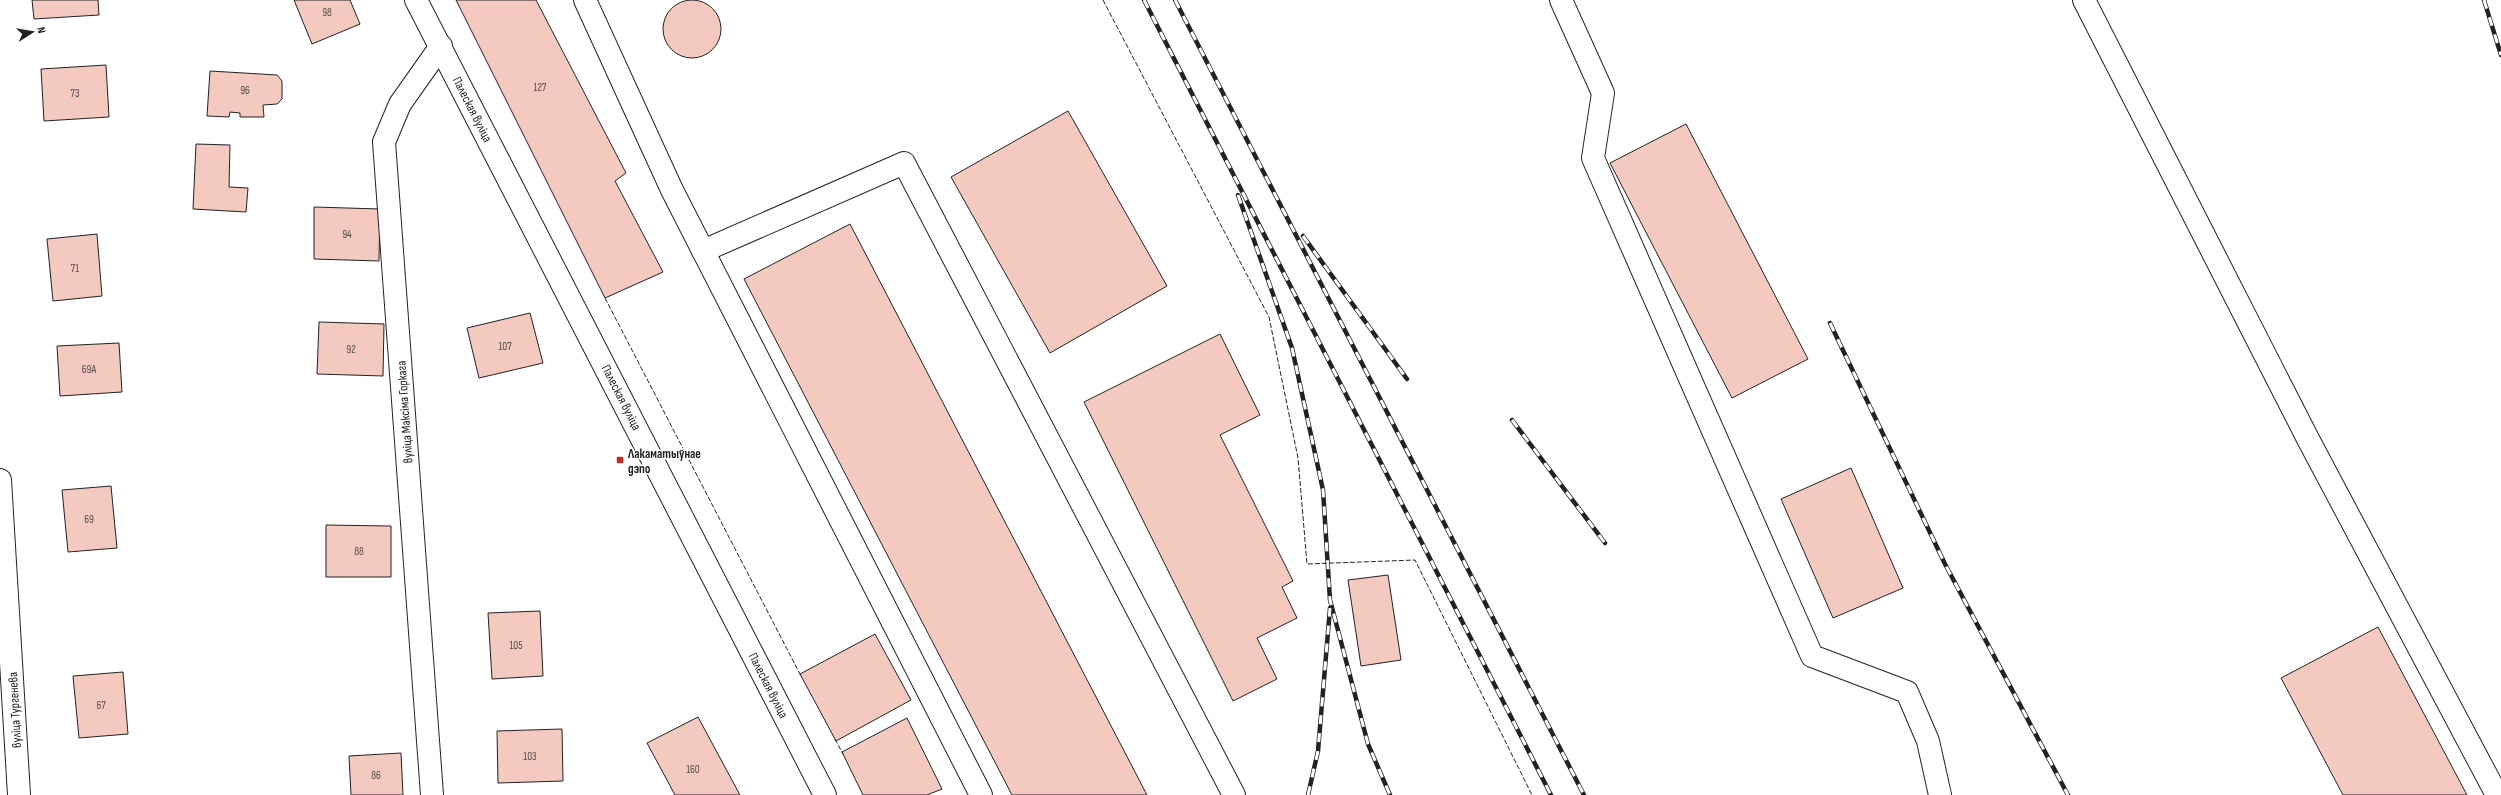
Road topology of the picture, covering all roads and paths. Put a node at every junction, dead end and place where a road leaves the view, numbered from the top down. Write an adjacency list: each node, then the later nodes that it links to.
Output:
1 (416, 0): 5 (street, Палеская вуліца)
2 (585, 0): 6 (street)
3 (1561, 0): 13 (street)
4 (2084, 0): 14 (street)
5 (441, 46): 9 (street, вуліца Максіма Горкага); 10 (street, Палеская вуліца)
6 (702, 251): 11 (street); 12 (street)
7 (0, 480): 8 (street, вуліца Тургенева)
8 (19, 795)
9 (432, 795)
10 (825, 795)
11 (980, 795)
12 (1234, 795)
13 (1940, 795)
14 (2497, 795)

